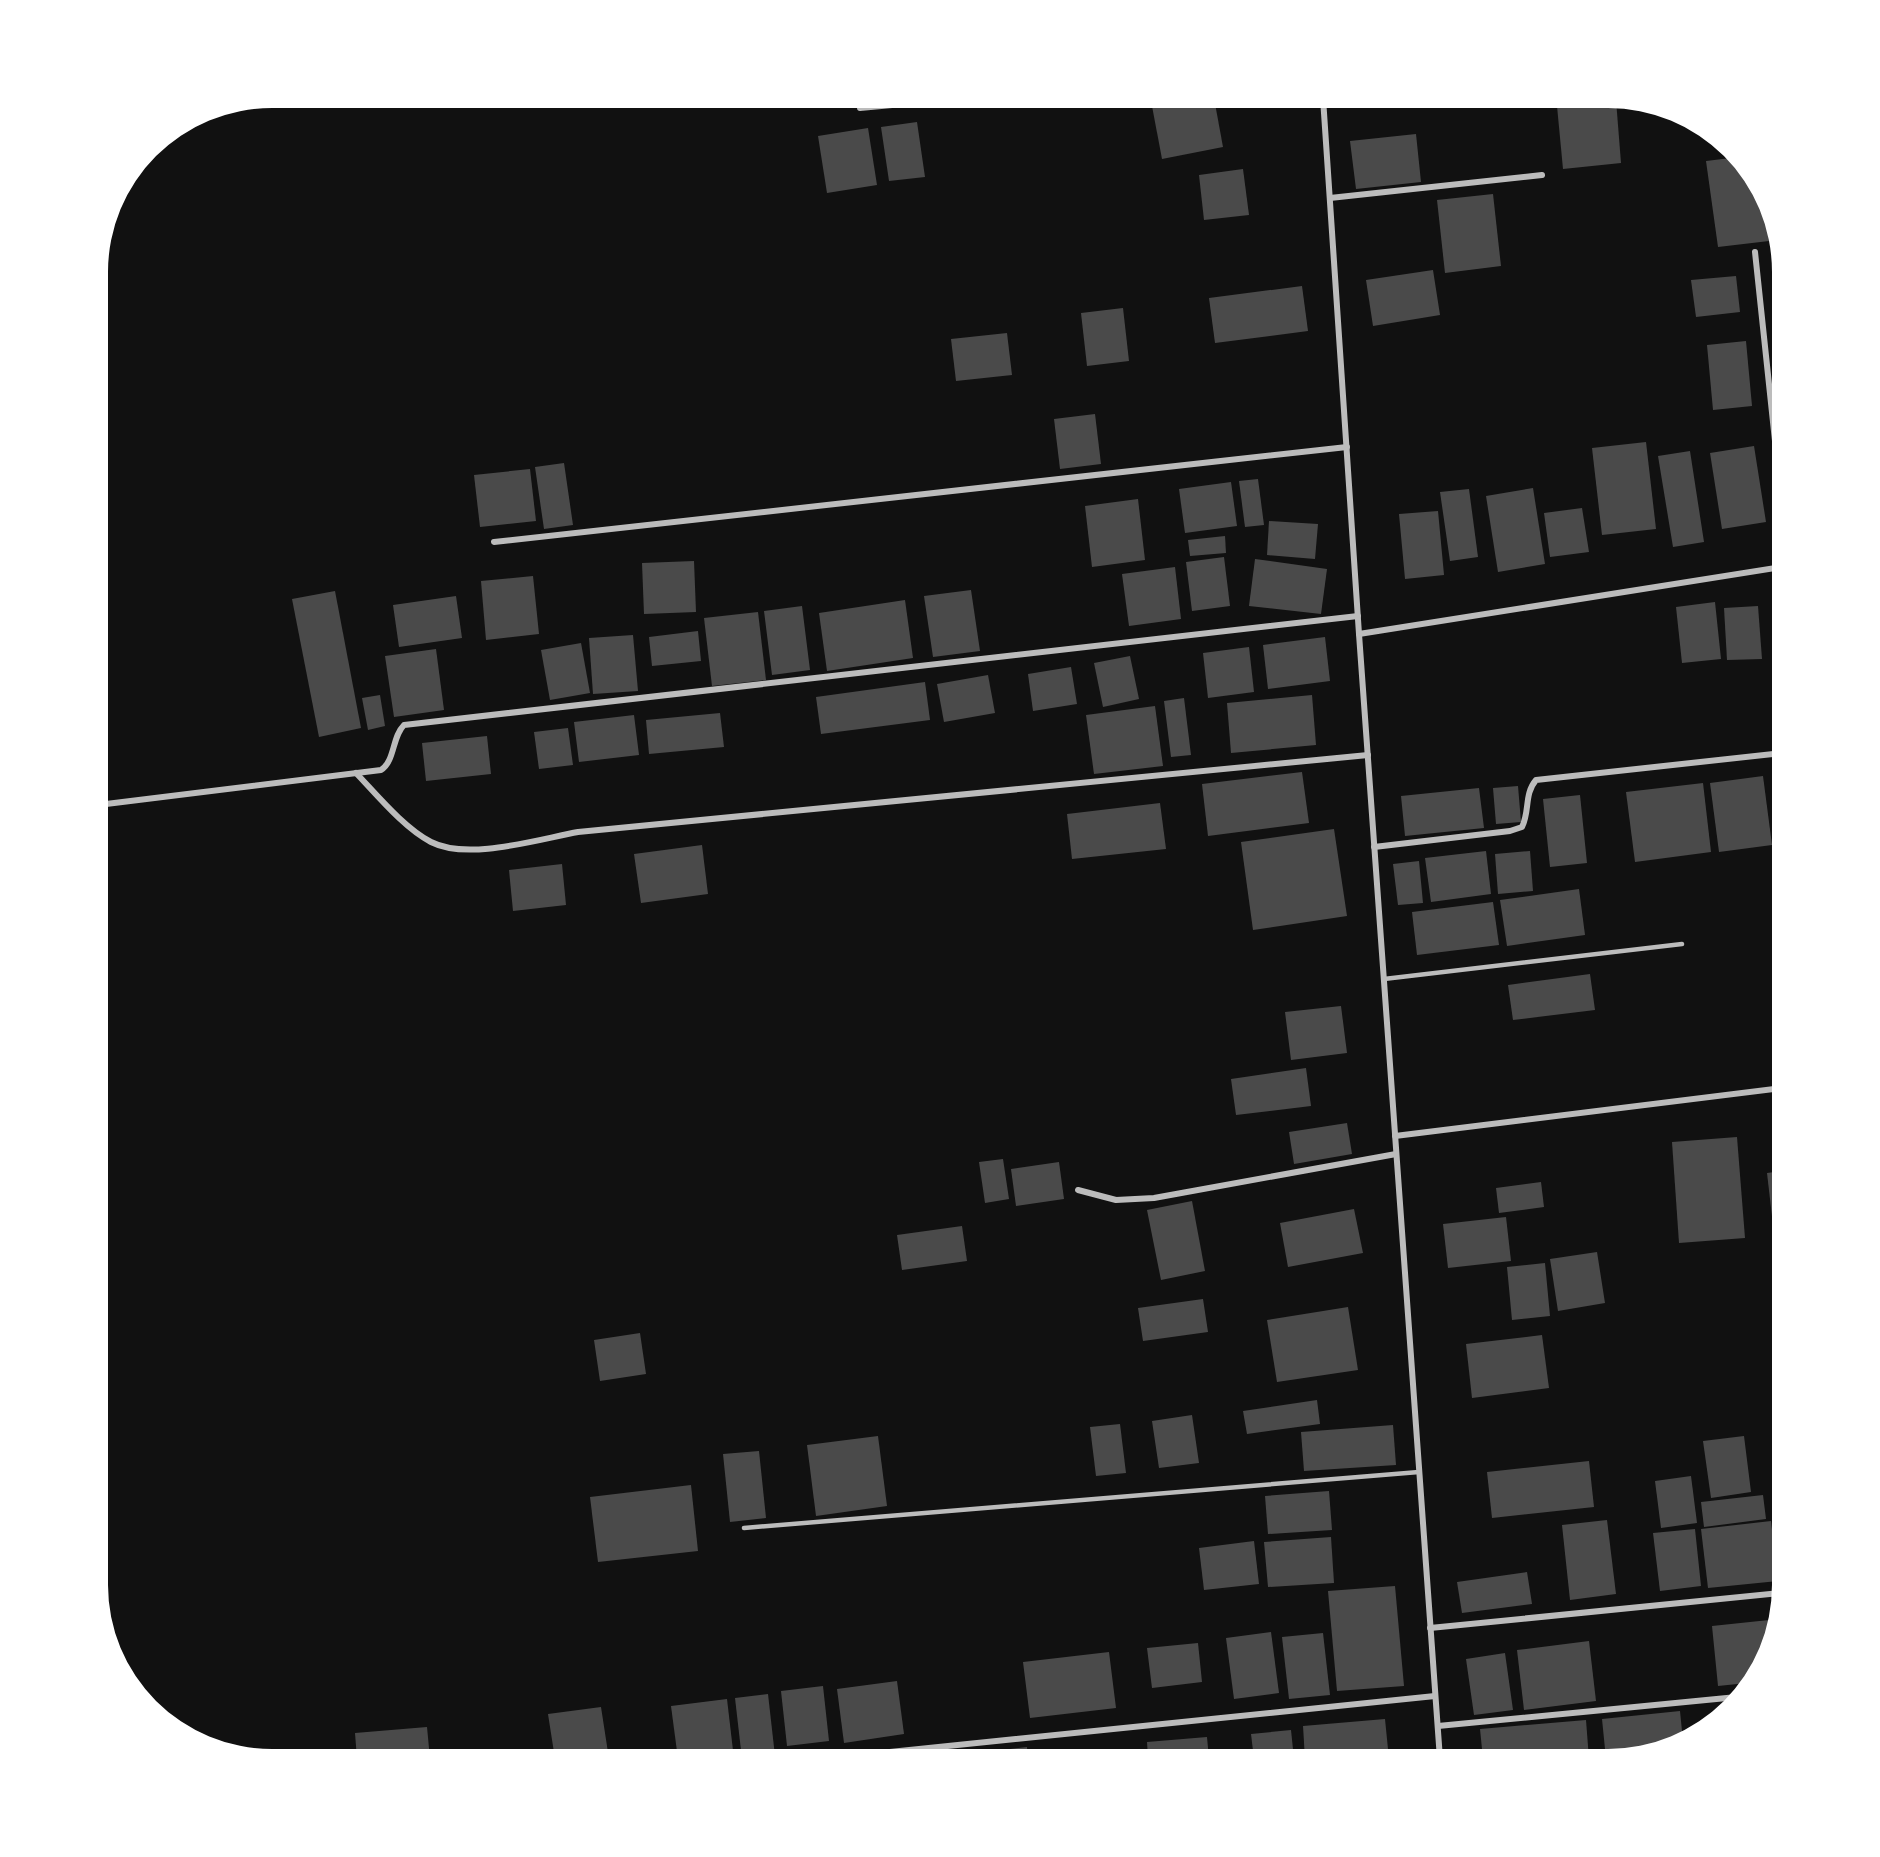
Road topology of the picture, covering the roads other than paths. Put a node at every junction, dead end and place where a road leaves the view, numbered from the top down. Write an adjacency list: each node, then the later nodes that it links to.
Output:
1 (1324, 108): 3 (street)
2 (1542, 175): 3 (street)
3 (1330, 198): 6 (street)
4 (1755, 252): 5 (street)
5 (1772, 413)
6 (1347, 447): 7 (street); 9 (street)
7 (494, 542)
8 (1772, 569): 10 (street)
9 (1358, 616): 10 (street); 13 (street)
10 (1359, 634): 12 (street)
11 (1772, 754): 15 (street)
12 (1368, 755): 13 (street); 15 (street)
13 (356, 773): 14 (street)
14 (108, 804)
15 (1374, 847): 17 (street)
16 (1682, 944): 17 (lane)
17 (1384, 979): 19 (street)
18 (1772, 1089): 19 (street)
19 (1395, 1136): 20 (street)
20 (1396, 1154): 21 (street); 22 (street)
21 (1078, 1190)
22 (1419, 1472): 23 (lane); 25 (street)
23 (744, 1528)
24 (1772, 1594): 25 (street)
25 (1431, 1628): 26 (street)
26 (1435, 1696): 28 (street); 29 (street)
27 (1726, 1698): 28 (street)
28 (1438, 1726): 30 (street)
29 (927, 1749)
30 (1439, 1749)

